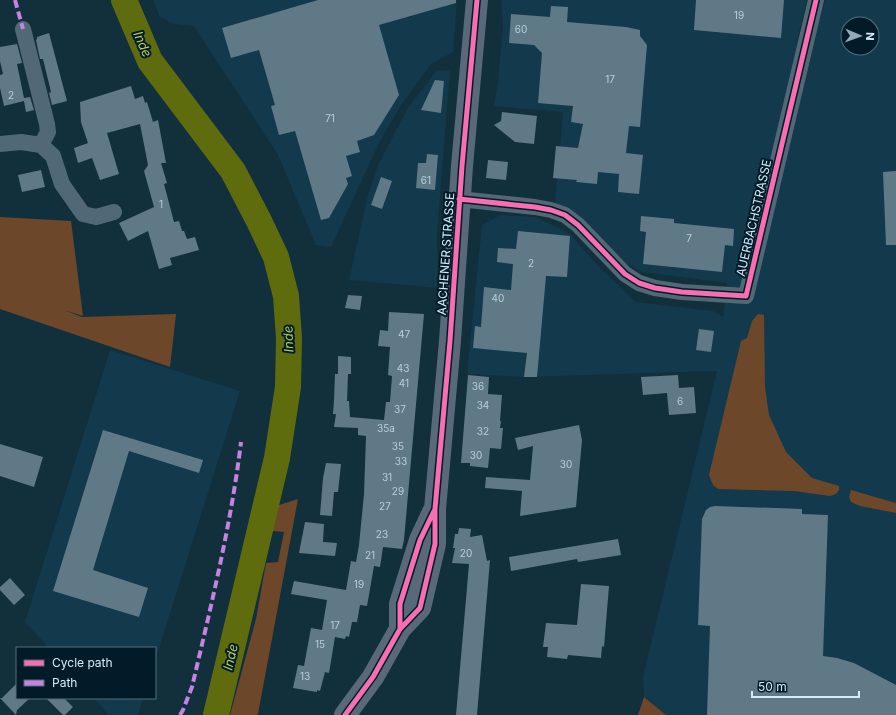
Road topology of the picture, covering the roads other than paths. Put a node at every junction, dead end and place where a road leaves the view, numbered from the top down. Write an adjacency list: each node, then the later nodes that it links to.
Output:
1 (477, 0): 6 (main road, AACHENER STRASSE)
2 (816, 0): 6 (street, AUERBACHSTRASSE)
3 (23, 29): 5 (street)
4 (0, 144): 5 (street)
5 (41, 145): 7 (street)
6 (459, 199): 8 (main road, AACHENER STRASSE)
7 (114, 212)
8 (345, 715)

